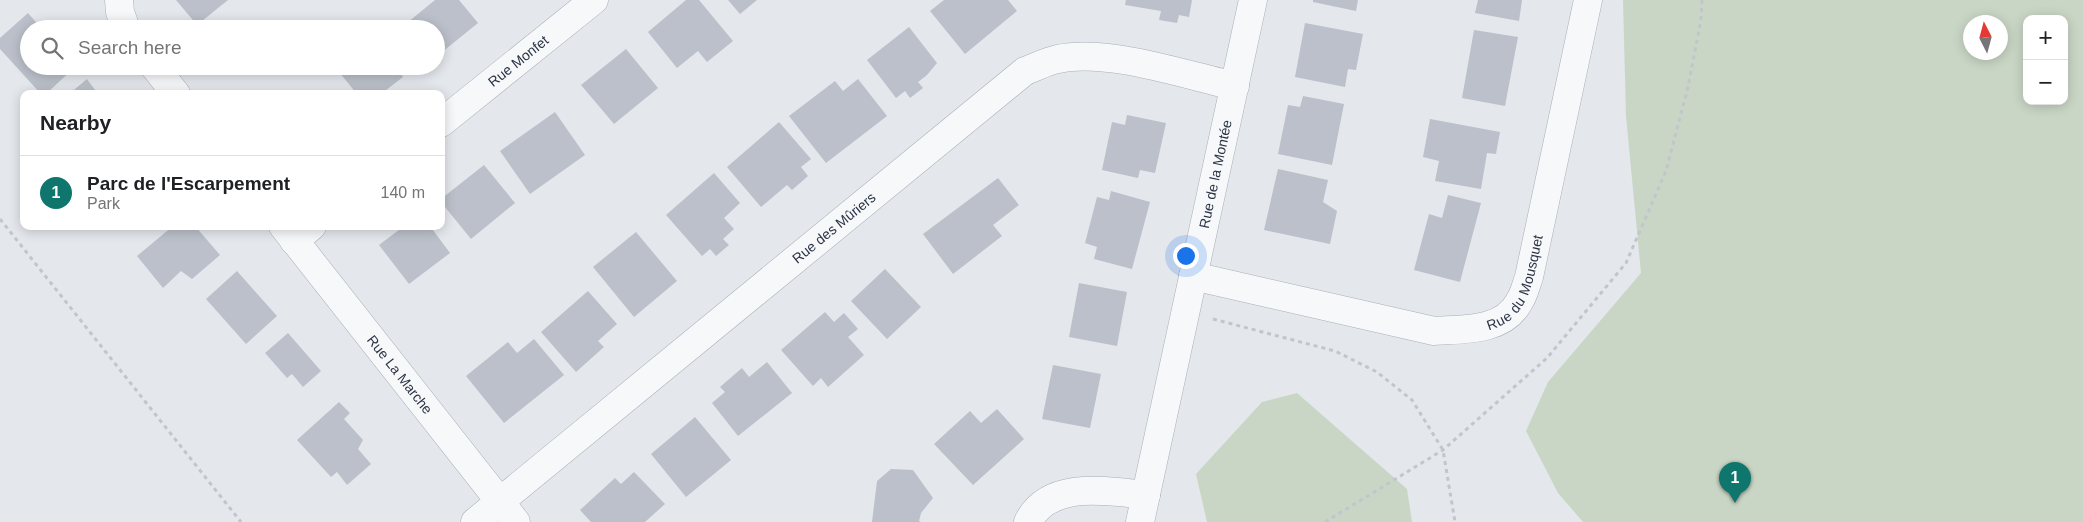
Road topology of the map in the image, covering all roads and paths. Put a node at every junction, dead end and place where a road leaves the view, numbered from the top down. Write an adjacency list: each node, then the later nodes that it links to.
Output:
1 (119, 0): 6 (street)
2 (594, 0): 10 (street, Rue Monfet)
3 (1253, 0): 8 (street, Rue de la Montée)
4 (1588, 0): 13 (street, Rue du Mousquet)
5 (1702, 0): 15 (path)
6 (123, 20)
7 (161, 75): 9 (street)
8 (1235, 86): 13 (street, Rue de la Montée); 17 (street, Rue des Mûriers)
9 (173, 90)
10 (445, 120)
11 (0, 219): 18 (path)
12 (296, 231): 17 (street, Rue La Marche)
13 (1194, 276): 14 (street, Rue de la Montée)
14 (1185, 312): 15 (path); 16 (street, Rue de la Montée)
15 (1443, 450): 22 (path); 23 (path)
16 (1146, 495): 20 (street); 21 (street, Rue de la Montée)
17 (508, 512): 19 (street, Rue des Mûriers)
18 (241, 522)
19 (475, 522)
20 (1028, 522)
21 (1140, 522)
22 (1325, 522)
23 (1455, 522)

